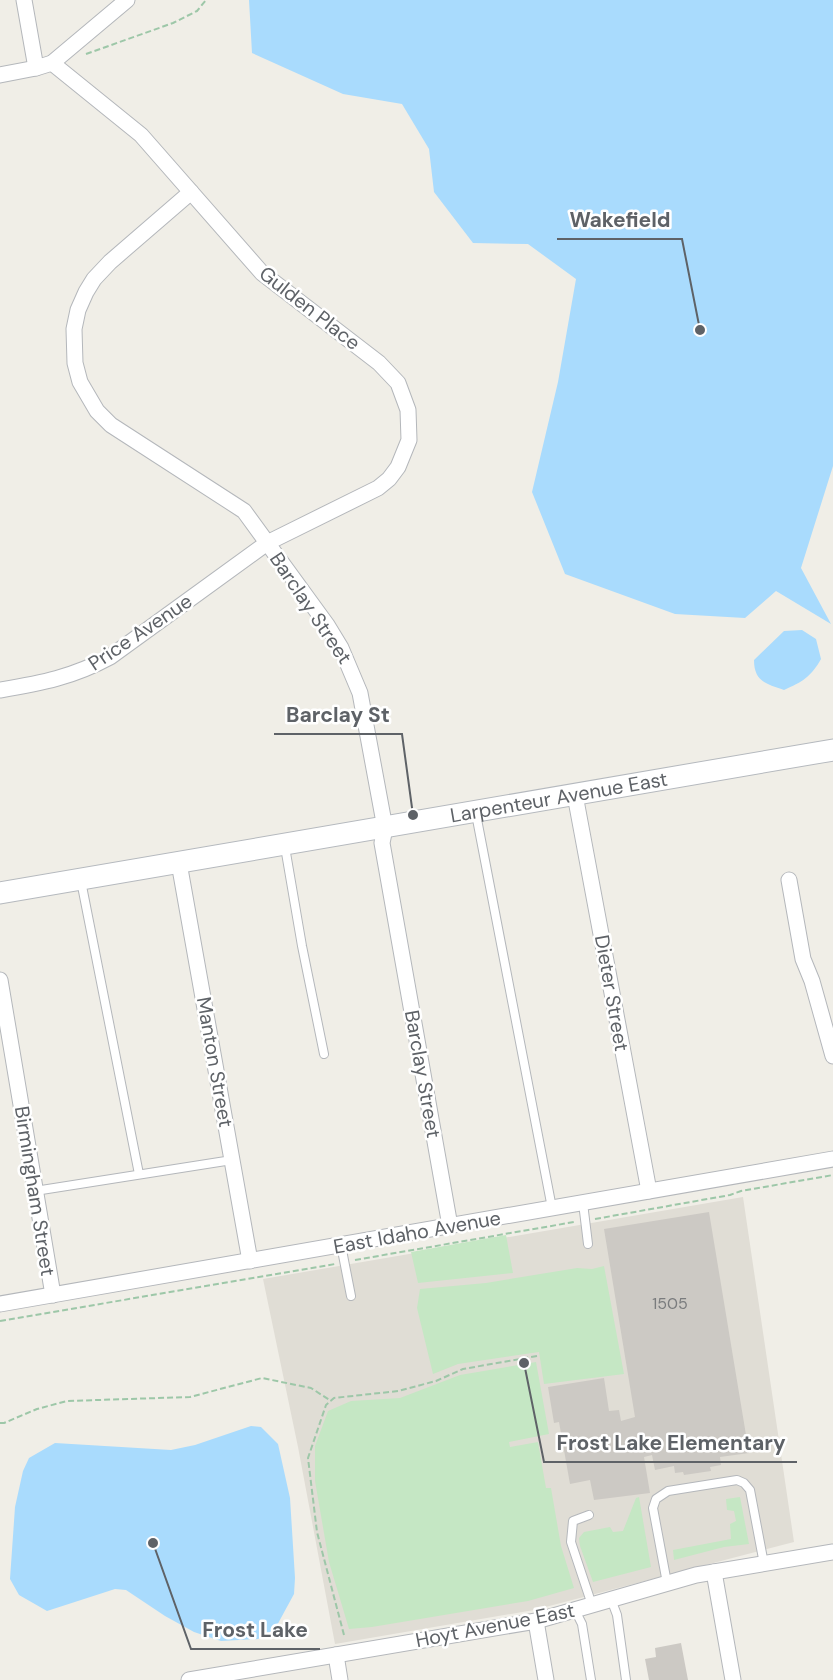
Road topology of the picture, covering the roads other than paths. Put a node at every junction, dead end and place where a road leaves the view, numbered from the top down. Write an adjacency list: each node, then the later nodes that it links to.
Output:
1 (24, 0): 4 (street)
2 (127, 0): 3 (street)
3 (52, 63): 4 (street); 6 (street, Gulden Place)
4 (36, 68): 5 (street)
5 (0, 75)
6 (191, 192): 7 (street, Barclay Street); 7 (street, Gulden Place)
7 (267, 543): 8 (street, Price Avenue); 12 (street, Barclay Street)
8 (0, 690)
9 (833, 750): 10 (street, Larpenteur Avenue East)
10 (575, 795): 11 (street, Larpenteur Avenue East); 25 (street, Dieter Street)
11 (476, 813): 12 (street, Larpenteur Avenue East); 27 (lane)
12 (385, 828): 13 (street, Larpenteur Avenue East); 28 (street, Barclay Street)
13 (285, 845): 14 (street, Larpenteur Avenue East); 19 (lane)
14 (179, 863): 15 (street, Larpenteur Avenue East); 22 (street, Manton Street)
15 (81, 879): 17 (street, Larpenteur Avenue East); 23 (lane)
16 (789, 880): 20 (street)
17 (0, 893)
18 (0, 980): 24 (street, Birmingham Street)
19 (324, 1054)
20 (833, 1056)
21 (833, 1159): 25 (street, East Idaho Avenue)
22 (232, 1160): 23 (lane); 31 (street, Manton Street)
23 (140, 1174): 24 (lane)
24 (35, 1191): 32 (street, Birmingham Street)
25 (649, 1191): 26 (street, East Idaho Avenue)
26 (583, 1203): 27 (street, East Idaho Avenue); 29 (lane)
27 (552, 1208): 28 (street, East Idaho Avenue)
28 (450, 1226): 30 (street, East Idaho Avenue)
29 (588, 1244)
30 (340, 1245): 31 (street, East Idaho Avenue); 33 (lane)
31 (250, 1261): 32 (street, East Idaho Avenue)
32 (52, 1295): 34 (street, East Idaho Avenue)
33 (351, 1296)
34 (0, 1304)
35 (589, 1515): 41 (lane)
36 (833, 1552): 37 (street, Hoyt Avenue East)
37 (764, 1564): 38 (street, Hoyt Avenue East); 39 (lane)
38 (714, 1572): 39 (street, Hoyt Avenue East); 50 (street)
39 (667, 1583): 40 (street, Hoyt Avenue East)
40 (611, 1599): 41 (street, Hoyt Avenue East); 49 (lane)
41 (592, 1605): 42 (street, Hoyt Avenue East)
42 (575, 1610): 43 (street, Hoyt Avenue East); 48 (lane)
43 (536, 1621): 44 (street, Hoyt Avenue East); 47 (street)
44 (336, 1655): 45 (street, Hoyt Avenue East); 46 (street)
45 (189, 1680)
46 (340, 1680)
47 (546, 1680)
48 (591, 1680)
49 (626, 1680)
50 (733, 1680)

